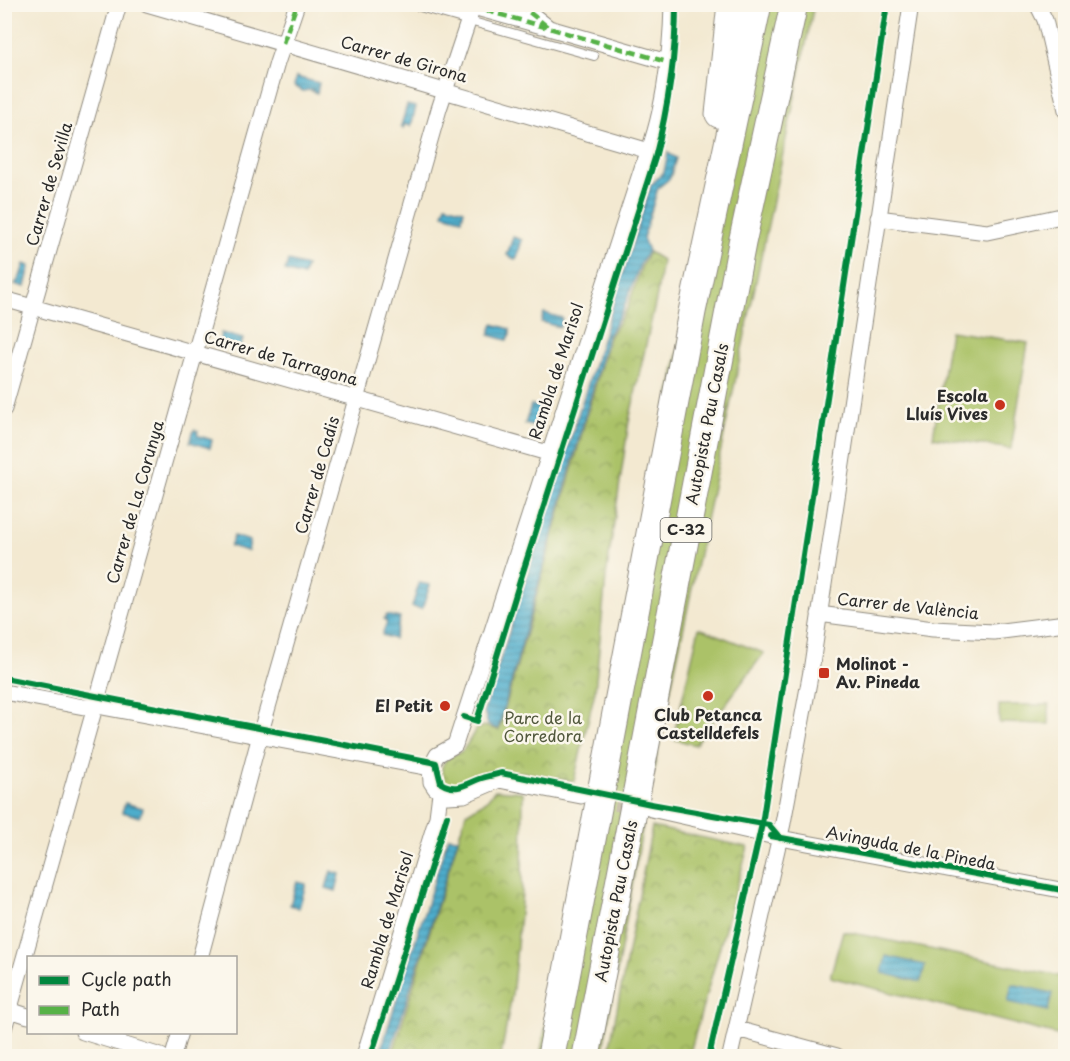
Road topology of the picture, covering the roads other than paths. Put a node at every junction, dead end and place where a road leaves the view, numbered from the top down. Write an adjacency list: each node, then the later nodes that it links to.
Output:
1 (119, 4): 23 (street, Carrer de Sevilla)
2 (147, 4): 14 (street, Carrer de Girona)
3 (297, 4): 14 (street, Carrer de La Corunya)
4 (409, 4): 12 (lane)
5 (519, 4): 13 (street)
6 (672, 4): 16 (street, Rambla de Marisol)
7 (731, 4): 27 (highway)
8 (758, 4): 27 (highway, Autopista Pau Casals / C-32)
9 (794, 4): 51 (highway, Autopista Pau Casals / C-32)
10 (910, 4): 21 (street)
11 (1037, 4): 18 (street)
12 (472, 11): 13 (street); 15 (lane); 17 (street, Carrer de Cadis)
13 (549, 28): 16 (street)
14 (284, 43): 17 (street, Carrer de Girona); 24 (street, Carrer de La Corunya)
15 (594, 56)
16 (667, 62): 19 (street, Rambla de Marisol)
17 (445, 90): 19 (street, Carrer de Girona); 25 (street, Carrer de Cadis)
18 (1065, 110)
19 (649, 151): 28 (street, Rambla de Marisol)
20 (1065, 215): 21 (street)
21 (878, 218): 29 (street)
22 (4, 298): 23 (street, Carrer de Tarragona)
23 (33, 306): 24 (street, Carrer de Tarragona); 26 (street, Carrer de Sevilla)
24 (196, 353): 25 (street, Carrer de Tarragona); 32 (street, Carrer de La Corunya)
25 (357, 398): 28 (street, Carrer de Tarragona); 33 (street, Carrer de Cadis)
26 (4, 409)
27 (673, 409): 50 (highway, Autopista Pau Casals / C-32)
28 (548, 453): 34 (street, Rambla de Marisol)
29 (819, 614): 30 (street, Carrer de València); 38 (street)
30 (1065, 623)
31 (4, 692): 32 (street)
32 (97, 706): 33 (street); 41 (street, Carrer de La Corunya)
33 (260, 737): 34 (street); 40 (street, Carrer de Cadis)
34 (430, 768): 35 (street)
35 (440, 793): 36 (street); 49 (street, Rambla de Marisol)
36 (581, 796)
37 (651, 809): 38 (street, Avinguda de la Pineda)
38 (780, 838): 39 (street, Avinguda de la Pineda); 44 (street)
39 (1064, 891)
40 (200, 956)
41 (7, 1009): 42 (street); 43 (street, Carrer de La Corunya)
42 (27, 1016)
43 (4, 1029)
44 (737, 1029): 52 (street); 53 (street)
45 (90, 1034): 47 (street)
46 (179, 1034): 48 (street)
47 (161, 1056)
48 (173, 1056)
49 (364, 1056)
50 (551, 1056)
51 (586, 1056)
52 (730, 1056)
53 (837, 1056)

